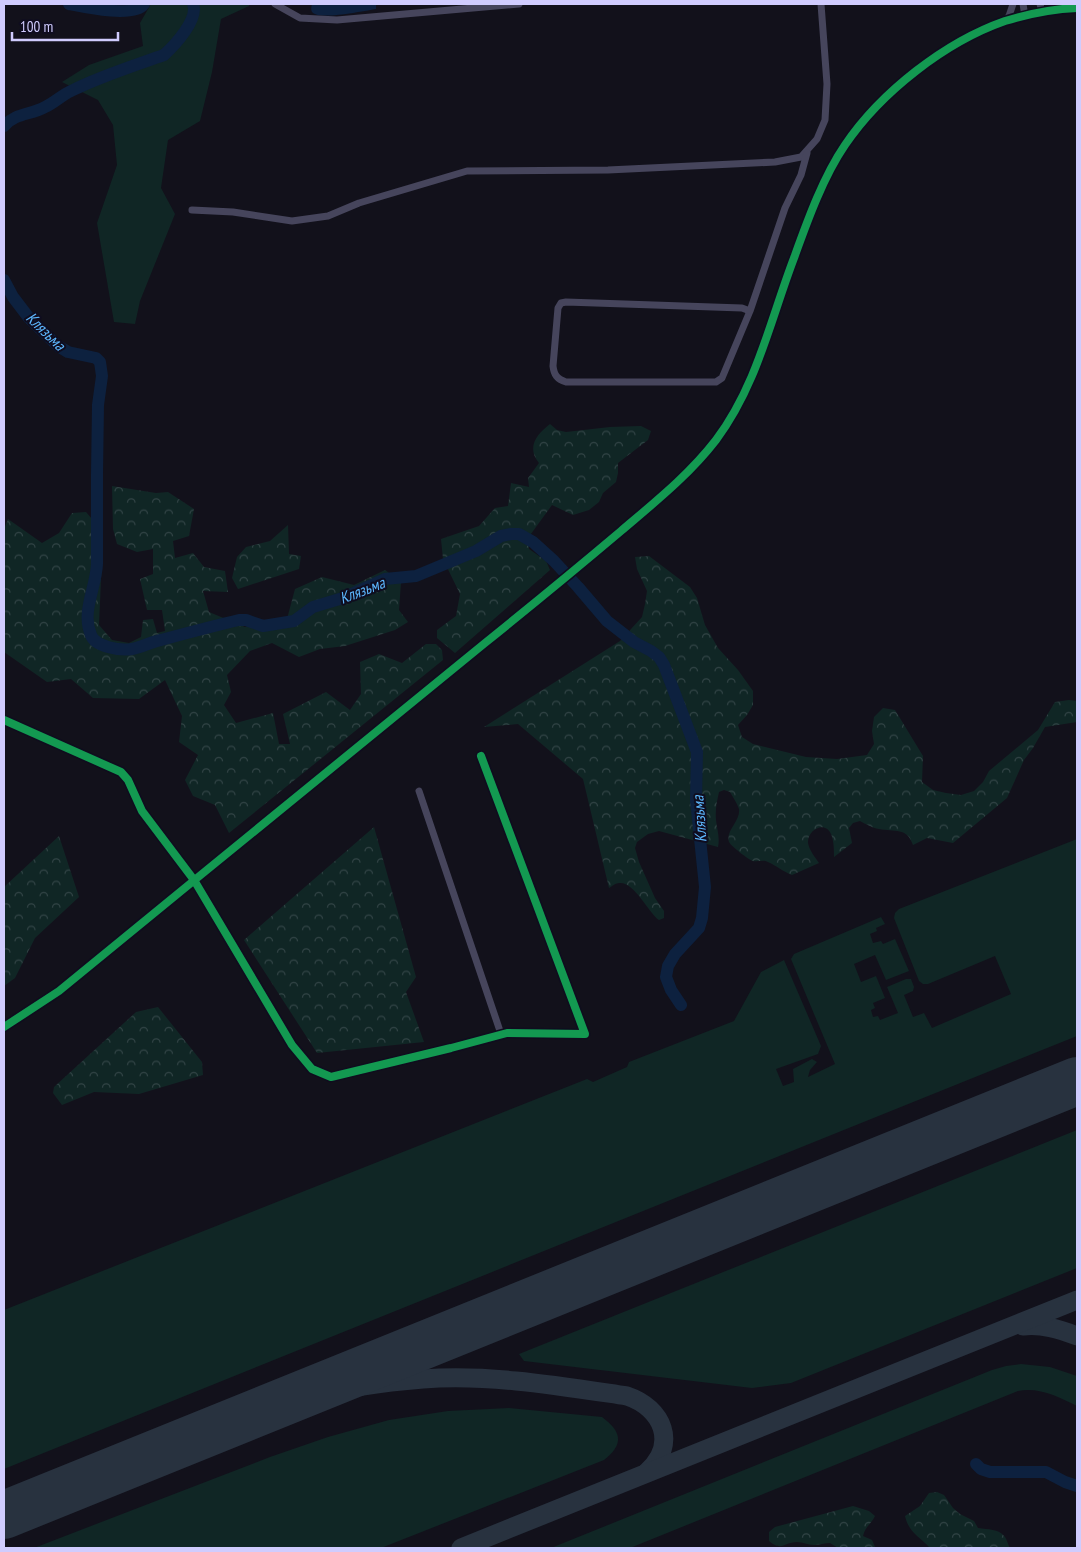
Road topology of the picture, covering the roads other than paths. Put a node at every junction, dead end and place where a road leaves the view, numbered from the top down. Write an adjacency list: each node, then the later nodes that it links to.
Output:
1 (275, 4): 2 (street)
2 (519, 4)
3 (822, 4): 12 (street)
4 (1013, 4): 11 (street)
5 (1023, 4): 10 (street)
6 (1040, 4): 9 (street)
7 (1062, 4): 8 (street)
8 (1076, 8): 9 (street)
9 (1042, 12): 10 (street)
10 (1025, 16): 11 (street)
11 (1005, 22): 18 (street)
12 (808, 150): 13 (street); 14 (street)
13 (192, 210)
14 (750, 311): 14 (street)
15 (4, 720): 18 (street)
16 (481, 756): 20 (street)
17 (419, 791): 20 (street)
18 (194, 880): 19 (street); 20 (street)
19 (4, 1027)
20 (502, 1034)

